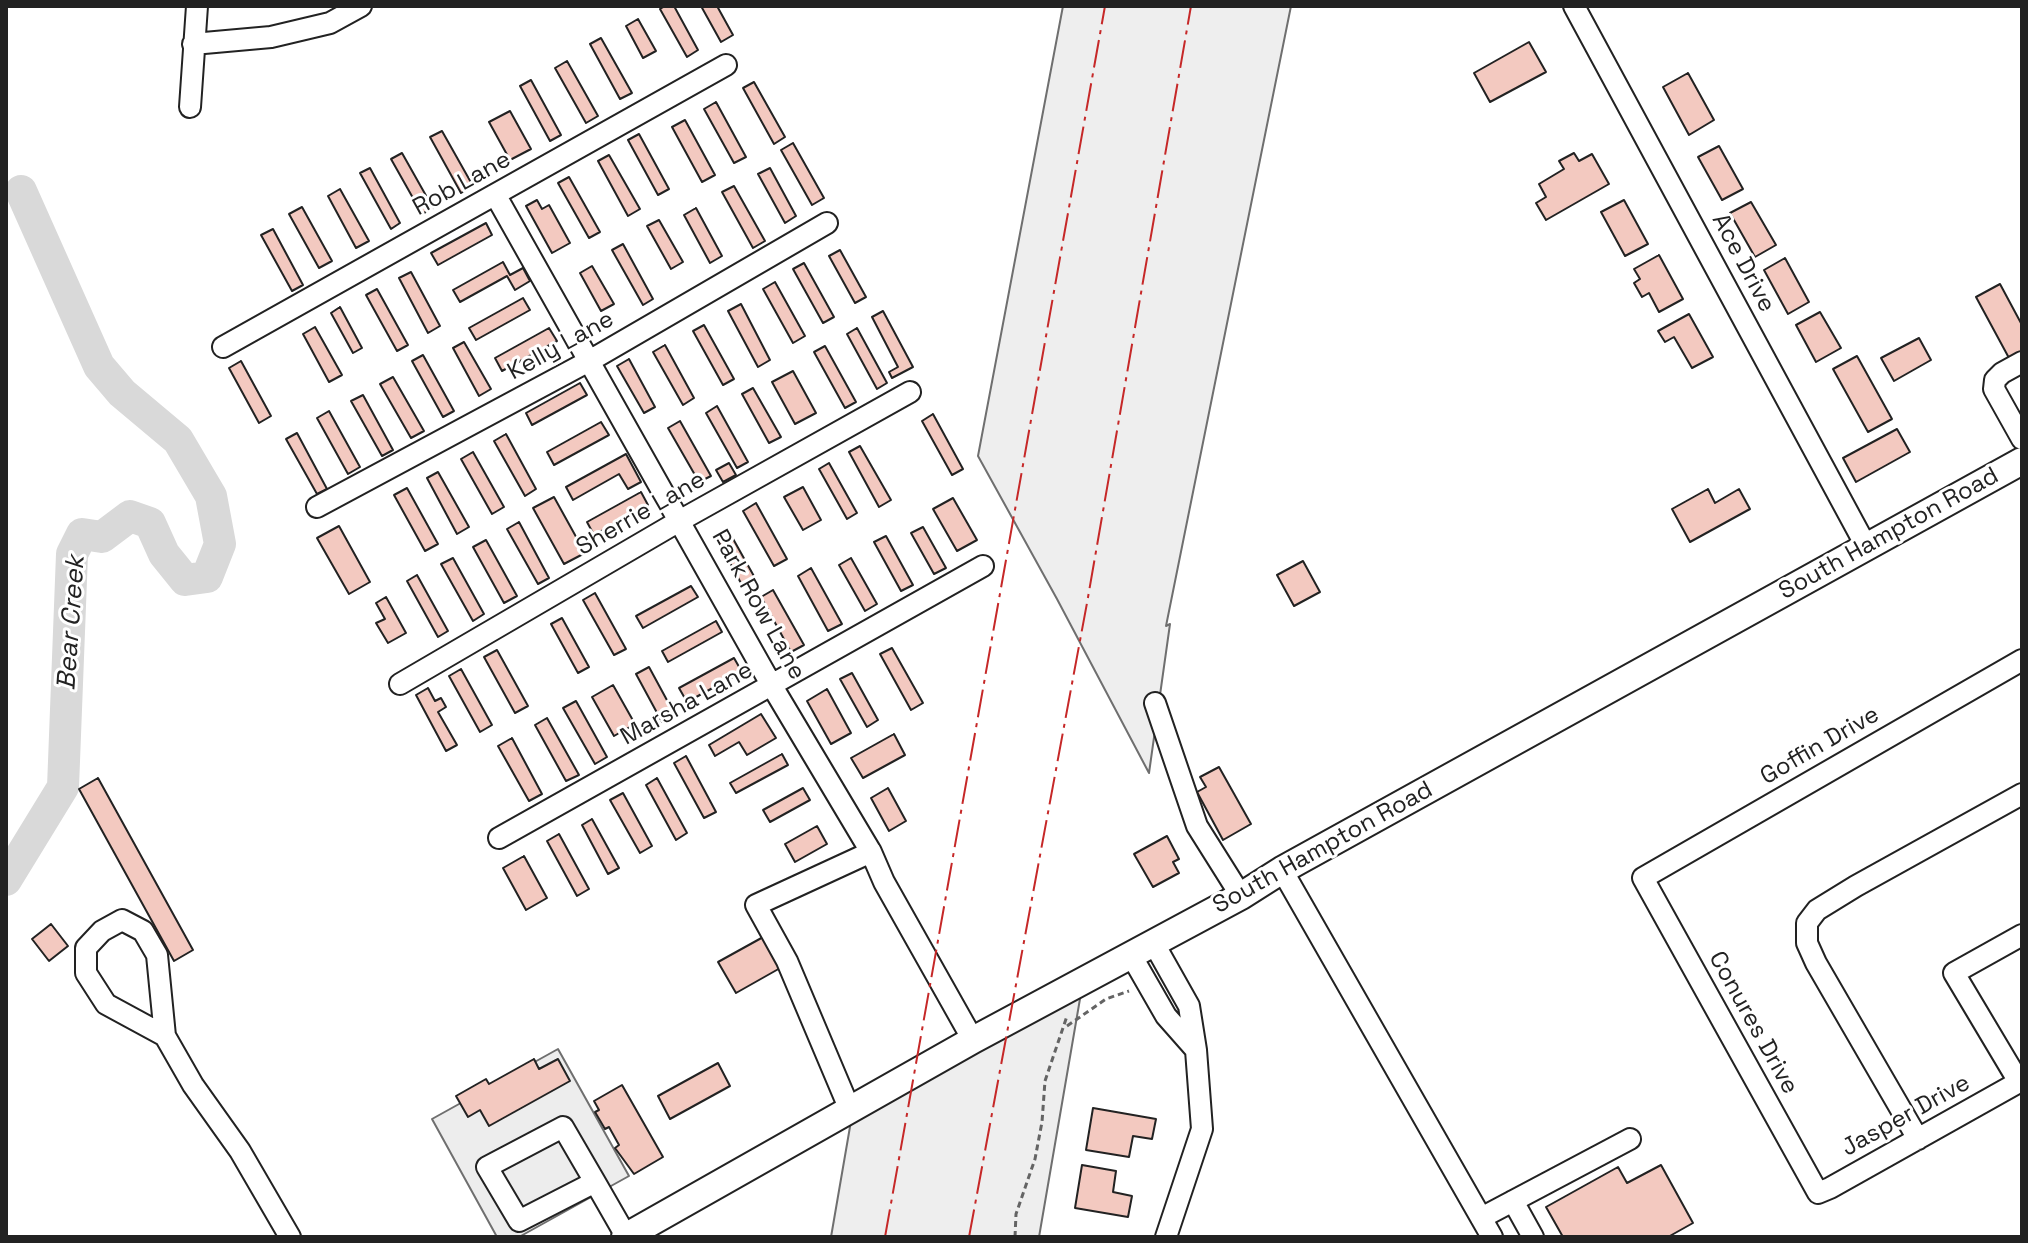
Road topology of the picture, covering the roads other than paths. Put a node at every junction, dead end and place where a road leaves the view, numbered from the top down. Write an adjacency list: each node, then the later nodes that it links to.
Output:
1 (197, 6): 4 (street)
2 (361, 6): 4 (street)
3 (1574, 6): 17 (street, Ace Drive)
4 (193, 44): 6 (street)
5 (726, 65): 7 (street, Rob Lane)
6 (190, 107)
7 (496, 196): 9 (street, Rob Lane); 10 (street, Park Row Lane)
8 (827, 223): 10 (street, Kelly Lane)
9 (223, 347)
10 (591, 360): 15 (street, Kelly Lane); 16 (street, Park Row Lane)
11 (2022, 362): 13 (street)
12 (910, 392): 16 (street, Sherrie Lane)
13 (2022, 439)
14 (2022, 461): 17 (main road, South Hampton Road)
15 (317, 507)
16 (681, 520): 20 (street, Sherrie Lane); 21 (street, Park Row Lane)
17 (1866, 546): 26 (main road, South Hampton Road)
18 (983, 566): 21 (street, Marsha Lane)
19 (2022, 660): 27 (street, Goffin Drive)
20 (400, 684)
21 (772, 686): 24 (street, Marsha Lane); 25 (street, Park Row Lane)
22 (1155, 703): 28 (street)
23 (2022, 794): 36 (street)
24 (499, 838)
25 (871, 852): 32 (street, Park Row Lane); 34 (street)
26 (1282, 870): 28 (main road, South Hampton Road); 40 (street)
27 (1643, 878): 38 (street, Conures Drive)
28 (1241, 896): 30 (main road, South Hampton Road)
29 (2022, 935): 36 (street, Jasper Drive)
30 (1142, 948): 32 (main road, South Hampton Road); 33 (street); 33 (street)
31 (165, 1036): 31 (street); 43 (street)
32 (973, 1040): 34 (main road, South Hampton Road)
33 (1196, 1050): 44 (street)
34 (850, 1110): 42 (main road, South Hampton Road)
35 (1630, 1139): 39 (street)
36 (1918, 1139): 38 (street, Jasper Drive)
37 (595, 1182): 41 (street); 41 (street); 42 (street)
38 (1818, 1193)
39 (1513, 1201): 40 (street); 46 (street)
40 (1481, 1218): 45 (street)
41 (523, 1229)
42 (626, 1236)
43 (290, 1237)
44 (1166, 1237)
45 (1492, 1237)
46 (1533, 1237)

